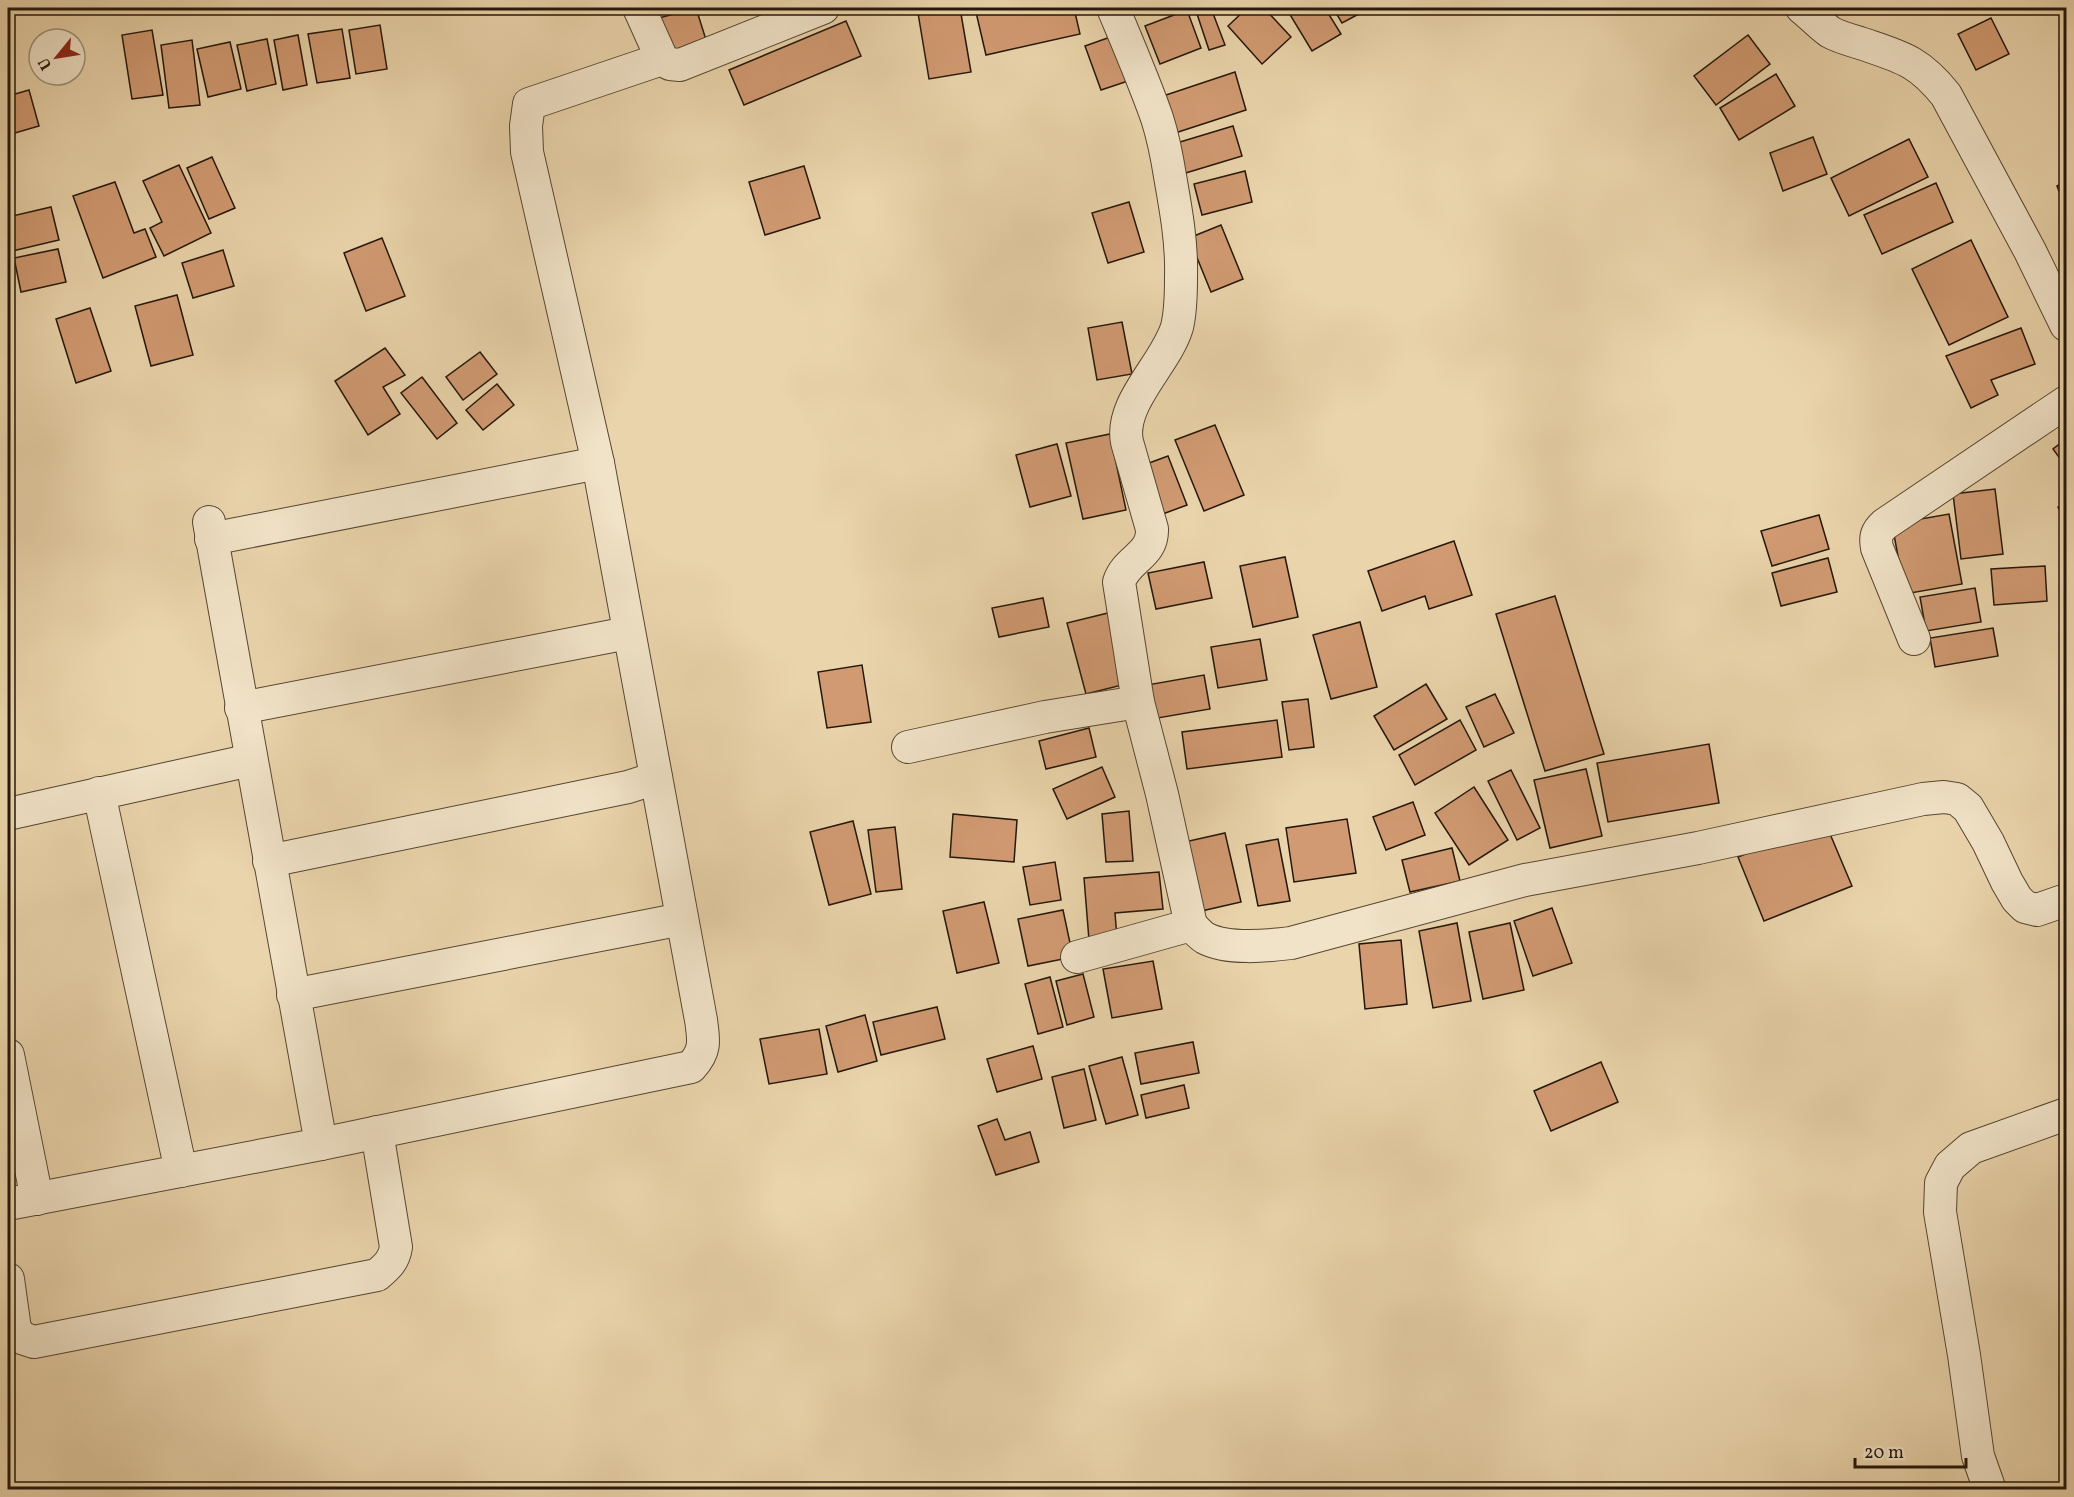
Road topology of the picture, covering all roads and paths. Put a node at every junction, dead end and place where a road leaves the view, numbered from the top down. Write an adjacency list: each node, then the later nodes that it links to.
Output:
1 (639, 8): 5 (street)
2 (823, 8): 5 (street)
3 (1113, 8): 11 (street)
4 (1802, 8): 6 (street)
5 (662, 59): 8 (street)
6 (2067, 325)
7 (2067, 402): 10 (street)
8 (598, 463): 9 (street); 12 (street)
9 (628, 633): 12 (street); 15 (street)
10 (1914, 639)
11 (1138, 702): 13 (street); 21 (street)
12 (241, 708): 14 (street)
13 (908, 747)
14 (251, 760): 16 (street); 18 (street)
15 (656, 778): 18 (street); 20 (street)
16 (99, 793): 17 (street); 28 (street)
17 (8, 814)
18 (269, 861): 23 (street)
19 (2067, 900): 21 (street)
20 (682, 919): 23 (street); 26 (street)
21 (1191, 925): 22 (street)
22 (1077, 957)
23 (293, 994): 27 (street)
24 (8, 1055): 29 (street)
25 (2067, 1114): 31 (street)
26 (377, 1132): 27 (street); 30 (street)
27 (321, 1144): 28 (street)
28 (181, 1171): 29 (street)
29 (22, 1202)
30 (8, 1279)
31 (1990, 1490)

